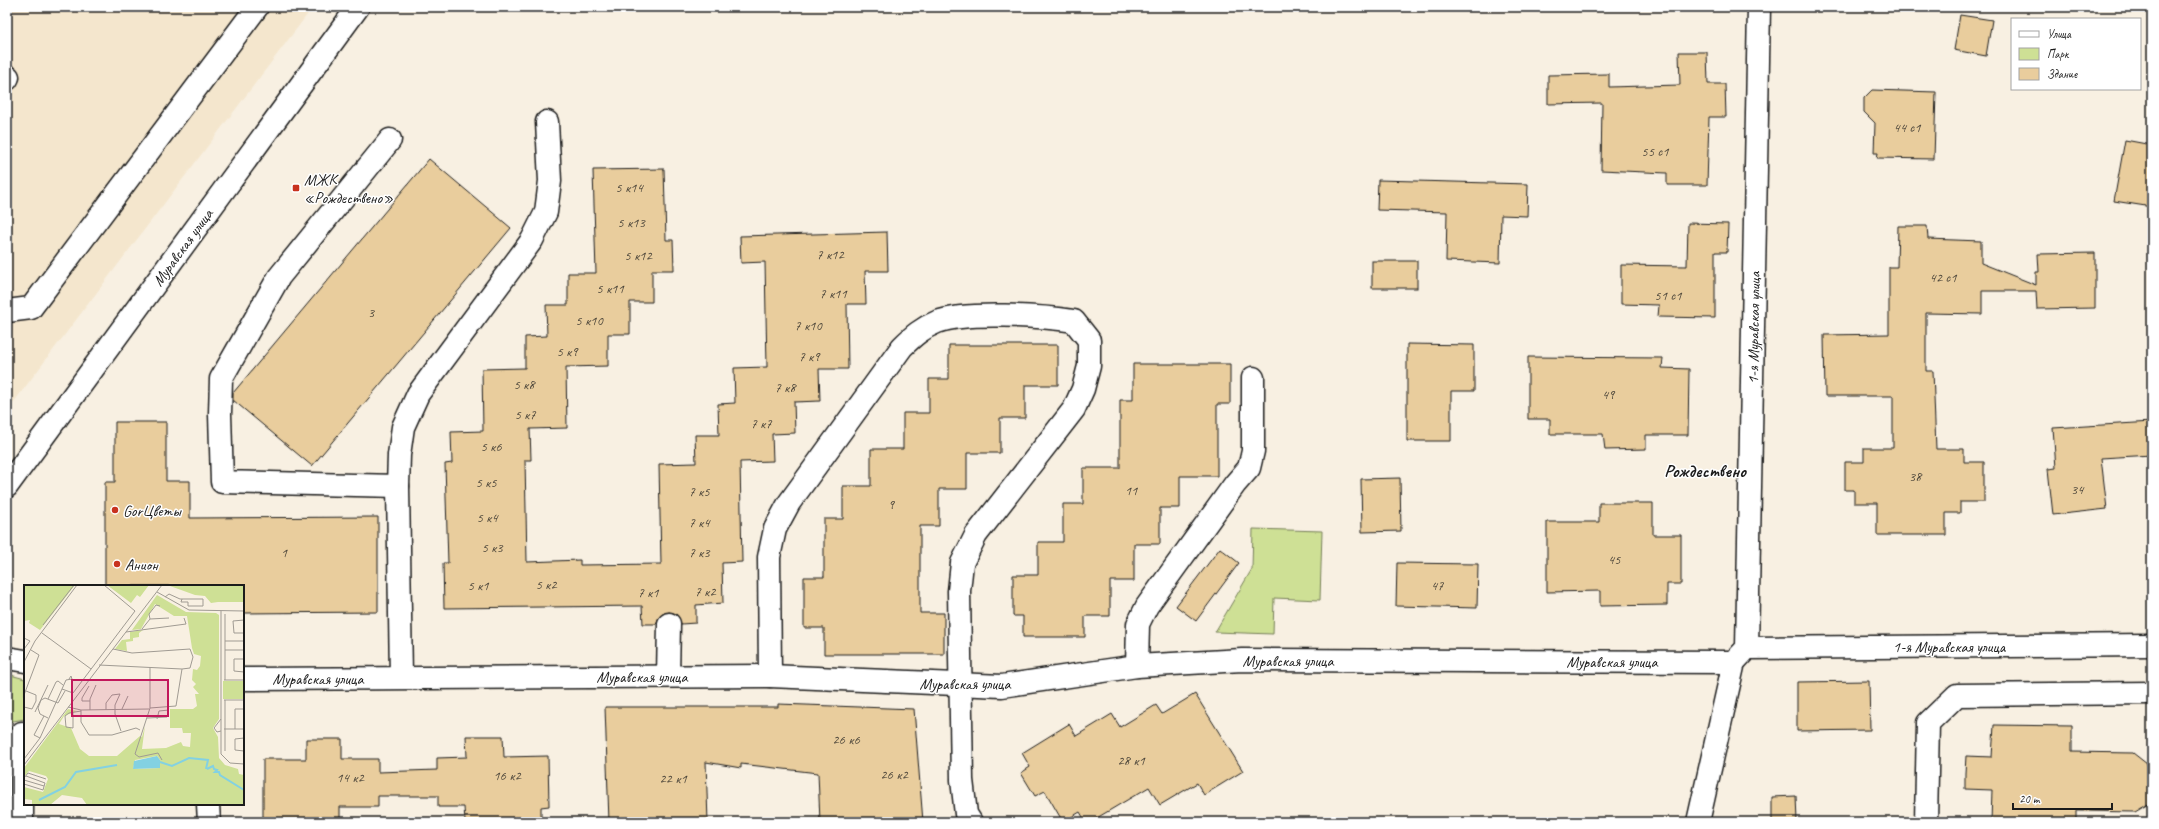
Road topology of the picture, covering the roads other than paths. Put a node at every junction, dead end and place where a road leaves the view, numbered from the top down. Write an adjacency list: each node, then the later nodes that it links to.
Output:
1 (257, 7): 6 (street)
2 (358, 7): 8 (street, Муравская улица)
3 (1759, 7): 12 (street, 1-я Муравская улица)
4 (547, 122): 9 (street)
5 (390, 140): 9 (street)
6 (7, 311)
7 (1253, 378): 15 (street)
8 (7, 486)
9 (398, 486): 18 (street)
10 (669, 624): 16 (street)
11 (2152, 645): 12 (street, 1-я Муравская улица)
12 (1740, 655): 15 (street, Муравская улица); 27 (street, 1-я Муравская улица)
13 (7, 658): 14 (street)
14 (24, 661)
15 (1137, 666): 20 (street, Муравская улица)
16 (668, 676): 17 (street, Муравская улица); 18 (street, Муравская улица)
17 (770, 676): 20 (street, Муравская улица); 20 (street)
18 (401, 677): 19 (street, Муравская улица)
19 (244, 679)
20 (960, 684): 26 (street)
21 (2152, 694): 28 (street)
22 (18, 733): 24 (street)
23 (208, 805): 25 (street)
24 (22, 822)
25 (208, 822)
26 (971, 822)
27 (1698, 822)
28 (1926, 822)

